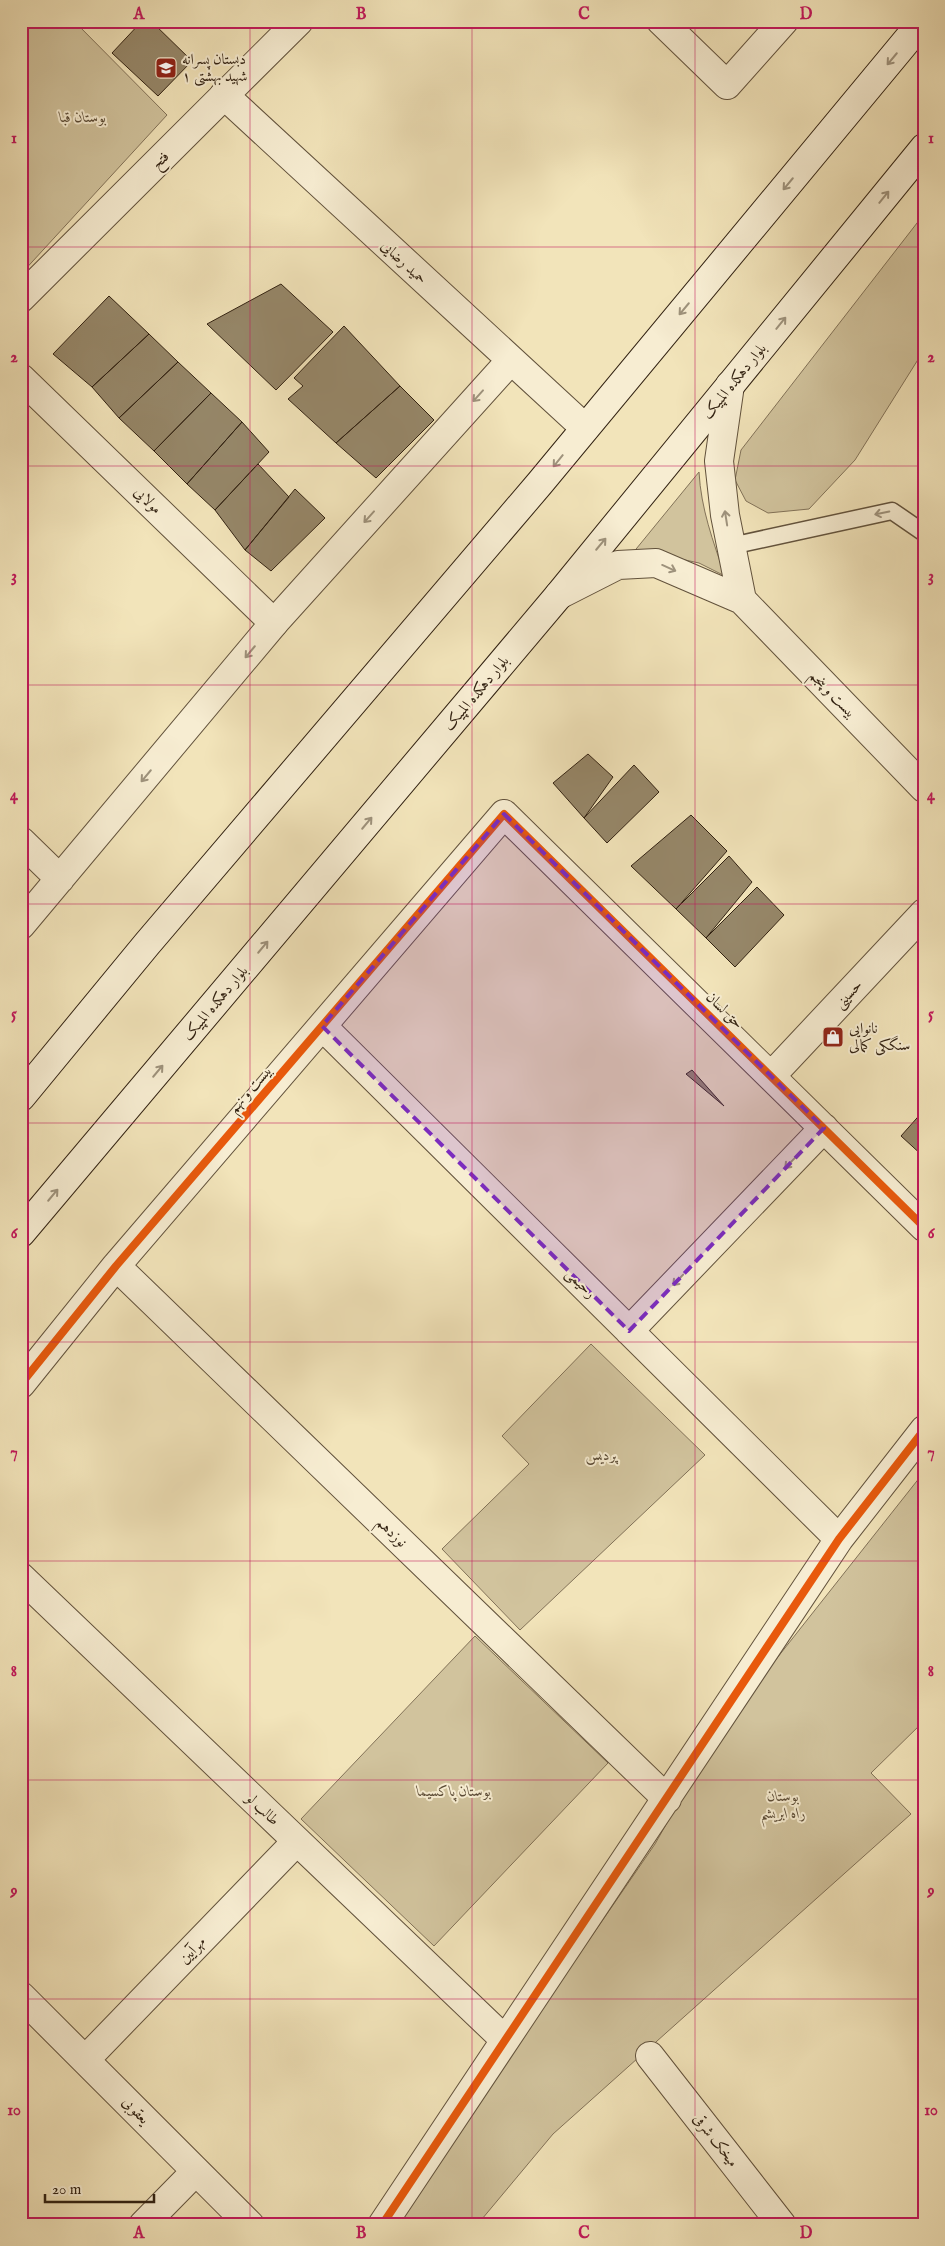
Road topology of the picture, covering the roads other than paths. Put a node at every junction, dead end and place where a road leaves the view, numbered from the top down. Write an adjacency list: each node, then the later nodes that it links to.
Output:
1 (299, 21): 5 (street, فتح)
2 (661, 21): 3 (street)
3 (784, 21)
4 (923, 21): 11 (street, one-way to 11)
5 (224, 96): 7 (street, فتح); 8 (street, حمید رضایی)
6 (924, 148): 10 (street, بلوار دهکده المپیک, one-way to 6)
7 (21, 298)
8 (511, 360): 11 (street, حمید رضایی); 16 (street, one-way to 16)
9 (21, 378): 16 (street, مولایی)
10 (730, 385): 13 (street, one-way to 10); 14 (street, بلوار دهکده المپیک, one-way to 10)
11 (585, 428): 25 (street, one-way to 25)
12 (924, 532): 13 (lane, one-way to 13)
13 (731, 546): 15 (street)
14 (559, 595): 15 (street, one-way to 15); 28 (street, بلوار دهکده المپیک, one-way to 14)
15 (742, 600): 17 (street, بیست و پنجم)
16 (274, 623): 20 (street, one-way to 20)
17 (924, 788)
18 (504, 814): 23 (street, بیست و نهم); 24 (street, حق لسان)
19 (21, 841): 20 (street)
20 (60, 879): 22 (street)
21 (924, 913): 24 (street, حسینی)
22 (21, 925)
23 (322, 1026): 29 (street, بیست و نهم); 30 (street, رحیمی)
24 (772, 1075): 26 (street, حق لسان)
25 (21, 1097)
26 (824, 1128): 27 (street, حق لسان); 30 (street, one-way to 30)
27 (924, 1227)
28 (21, 1233)
29 (116, 1266): 31 (street, بیست و نهم); 35 (street, نوزدهم)
30 (629, 1330): 33 (street, رحیمی)
31 (21, 1384)
32 (924, 1430): 33 (street)
33 (839, 1539): 35 (street)
34 (21, 1577): 36 (street, طالب لو)
35 (667, 1798): 38 (street)
36 (297, 1841): 38 (street, طالب لو); 40 (street, مهرآیین)
37 (21, 1996): 40 (street, یعقوبی)
38 (506, 2040): 44 (street)
39 (650, 2056): 45 (street, میخک شرقی)
40 (86, 2059): 41 (street, یعقوبی)
41 (196, 2172): 42 (street); 43 (street, یعقوبی)
42 (143, 2225)
43 (250, 2225)
44 (382, 2225)
45 (782, 2225)

